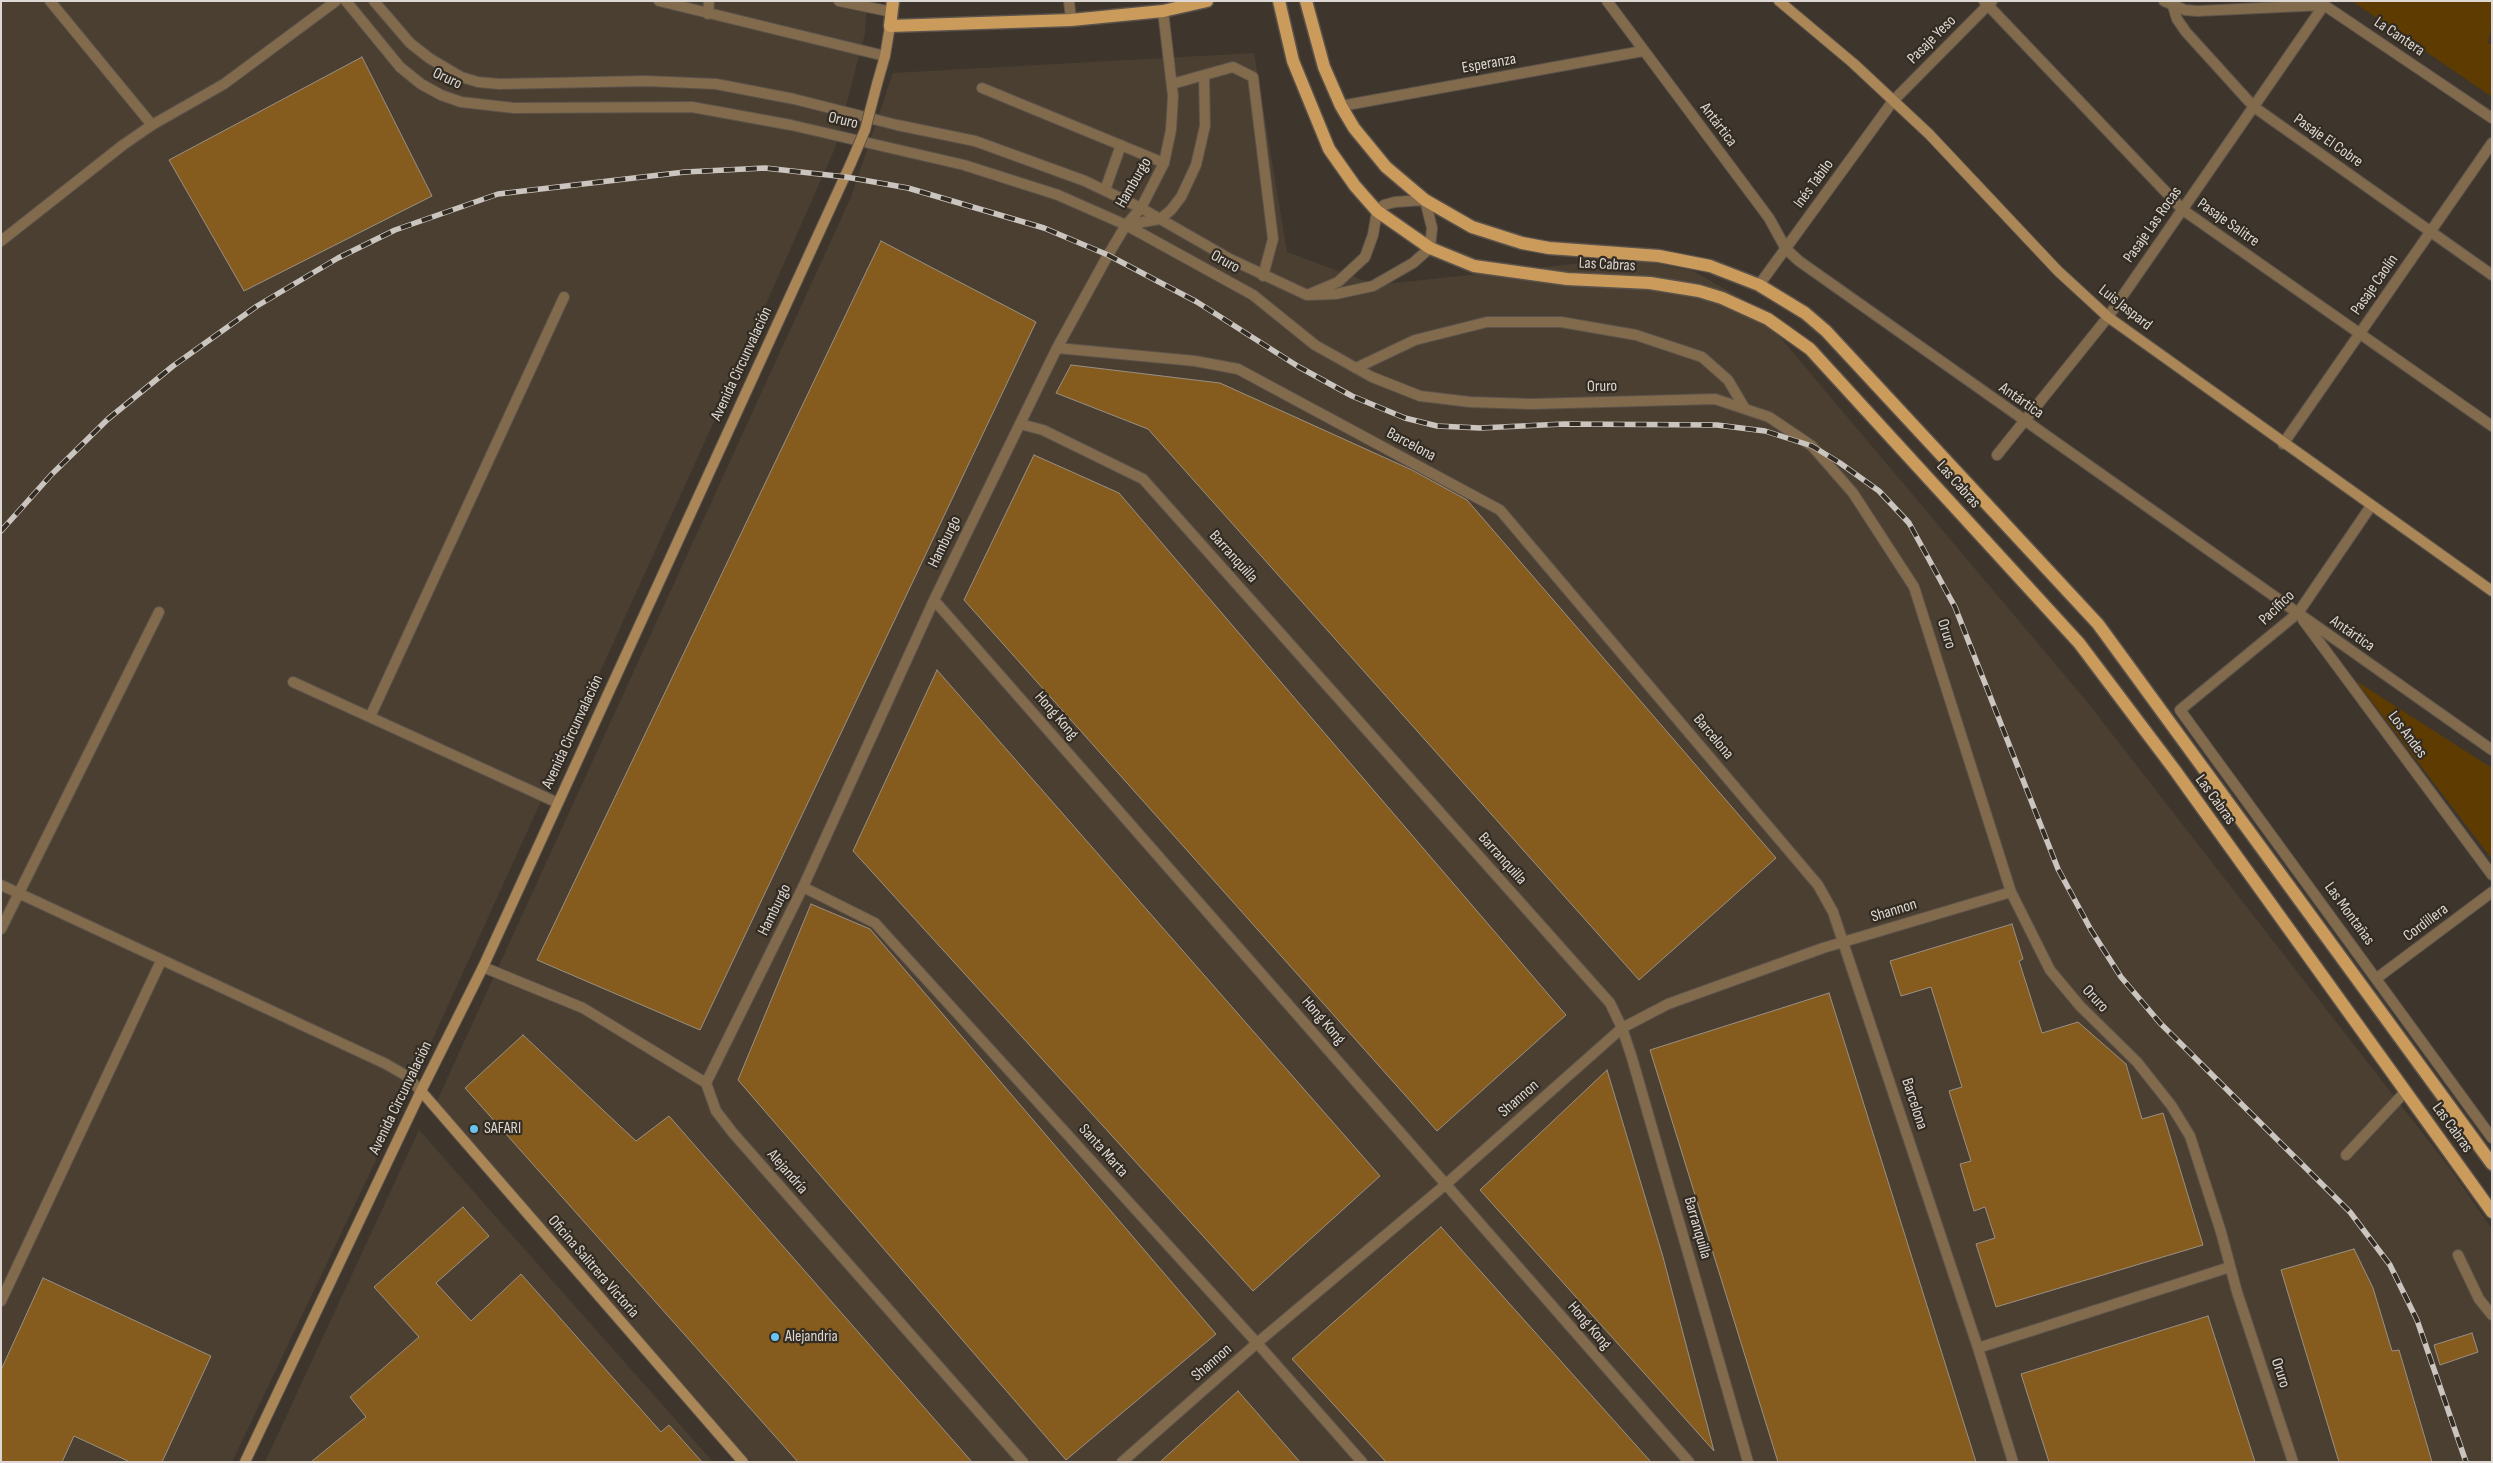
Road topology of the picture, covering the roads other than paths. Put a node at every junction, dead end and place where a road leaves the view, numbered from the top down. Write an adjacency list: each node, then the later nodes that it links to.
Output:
1 (50, 1): 32 (street)
2 (336, 1): 32 (street)
3 (346, 1): 42 (street, Oruro)
4 (374, 1): 36 (street, Oruro)
5 (660, 1): 20 (street)
6 (709, 1): 20 (street)
7 (839, 1): 18 (street)
8 (1069, 1): 21 (street)
9 (1207, 1): 19 (main road)
10 (1279, 1): 40 (main road, Las Cabras)
11 (1306, 1): 29 (main road, Las Cabras)
12 (1607, 1): 23 (street, Antártica)
13 (1779, 1): 28 (street, Luis Jaspard)
14 (1988, 2): 28 (street, Pasaje Yeso); 39 (street, Pasaje Salitre)
15 (2324, 3): 17 (street); 30 (street, Pasaje Las Rocas); 31 (street, La Cantera)
16 (2168, 4): 17 (street); 30 (street, Pasaje El Cobre)
17 (2197, 6)
18 (892, 7): 22 (main road, Avenida Circunvalación)
19 (1163, 11): 21 (main road); 26 (street, Hamburgo)
20 (708, 14): 24 (street)
21 (1072, 20): 22 (main road)
22 (890, 26): 24 (street, Avenida Circunvalación)
23 (1643, 51): 29 (street, Esperanza); 46 (street, Antártica)
24 (885, 56): 71 (street, Avenida Circunvalación, bridge)
25 (1204, 75): 26 (street); 41 (street); 48 (street)
26 (1172, 84): 35 (street, Hamburgo)
27 (982, 88): 34 (street)
28 (1894, 100): 46 (street, Inés Tabilo); 52 (street, Luis Jaspard)
29 (1341, 106): 37 (main road, Las Cabras)
30 (2254, 107): 39 (street, Pasaje Las Rocas); 43 (street, Pasaje El Cobre)
31 (2492, 118)
32 (152, 125): 44 (street)
33 (2492, 143): 43 (street, Pasaje Caolín)
34 (1120, 145): 35 (street); 36 (street)
35 (1164, 163): 38 (street, Hamburgo)
36 (1104, 190): 38 (street, Oruro)
37 (1425, 200): 40 (street); 45 (street); 49 (main road, Las Cabras)
38 (1140, 208): 41 (street, Oruro); 42 (street, Hamburgo)
39 (2183, 210): 52 (street, Pasaje Las Rocas); 53 (street, Pasaje Salitre)
40 (1376, 211): 45 (main road, Las Cabras); 50 (street)
41 (1160, 219): 42 (street); 48 (street, Oruro)
42 (1126, 225): 54 (street, Hamburgo); 55 (street, Oruro)
43 (2430, 232): 47 (street, Pasaje El Cobre); 53 (street, Pasaje Caolín)
44 (1, 241)
45 (1430, 248): 50 (street); 86 (main road, Las Cabras)
46 (1786, 249): 49 (street, Inés Tabilo); 57 (street, Antártica)
47 (2492, 275)
48 (1264, 276): 50 (street, Oruro)
49 (1759, 284): 89 (main road, Las Cabras)
50 (1307, 295)
51 (564, 297): 69 (street)
52 (2108, 317): 57 (street, Pasaje Las Rocas); 60 (street, Luis Jaspard)
53 (2360, 334): 59 (street, Pasaje Salitre); 60 (street, Pasaje Caolín)
54 (1057, 348): 58 (street, Hamburgo); 79 (street, Barcelona)
55 (1356, 368): 56 (street, Oruro); 56 (street)
56 (1744, 407): 75 (street, Oruro)
57 (2024, 421): 61 (street, Pasaje Las Rocas); 66 (street, Antártica)
58 (1020, 424): 64 (street, Hamburgo); 83 (street, Barranquilla)
59 (2492, 426)
60 (2283, 444): 62 (street, Luis Jaspard)
61 (1997, 455)
62 (2371, 506): 63 (street, Luis Jaspard); 66 (street, Pacífico)
63 (2492, 591)
64 (934, 600): 74 (street, Hamburgo); 90 (street, Hong Kong)
65 (159, 612): 77 (street)
66 (2298, 614): 68 (street, Pacífico); 70 (street, Antártica); 72 (street, Los Andes)
67 (293, 682): 69 (street)
68 (2180, 710): 82 (street, Las Montañas)
69 (370, 717): 71 (street)
70 (2492, 750)
71 (558, 803): 81 (street, Avenida Circunvalación)
72 (2492, 875)
73 (1, 885): 77 (street)
74 (802, 886): 84 (street, Hamburgo); 96 (street, Santa Marta)
75 (2011, 892): 79 (street, Shannon); 93 (street, Oruro)
76 (2492, 892): 82 (street, Cordillera)
77 (19, 894): 78 (street); 80 (street)
78 (1, 929)
79 (1844, 942): 83 (street, Shannon); 97 (street, Barcelona)
80 (161, 961): 85 (street); 94 (street)
81 (484, 967): 84 (street); 85 (street, Avenida Circunvalación)
82 (2377, 978): 87 (street, Las Montañas)
83 (1622, 1028): 90 (street, Shannon); 104 (street, Barranquilla)
84 (706, 1083): 100 (street, Alejandría)
85 (421, 1091): 98 (street, Avenida Circunvalación); 99 (street, Oficina Salitrera Victoria)
86 (2405, 1092): 88 (street); 91 (main road, Las Cabras)
87 (2492, 1138)
88 (2346, 1155)
89 (2492, 1164)
90 (1445, 1185): 96 (street, Shannon); 103 (street, Hong Kong)
91 (2492, 1212)
92 (2458, 1255): 95 (street)
93 (2230, 1267): 97 (street); 106 (street, Oruro)
94 (1, 1301)
95 (2492, 1315)
96 (1257, 1343): 101 (street, Shannon); 102 (street, Santa Marta)
97 (1978, 1348): 105 (street, Barcelona)
98 (245, 1462)
99 (743, 1462)
100 (1023, 1462)
101 (1122, 1462)
102 (1362, 1462)
103 (1689, 1462)
104 (1748, 1462)
105 (2013, 1462)
106 (2293, 1462)

